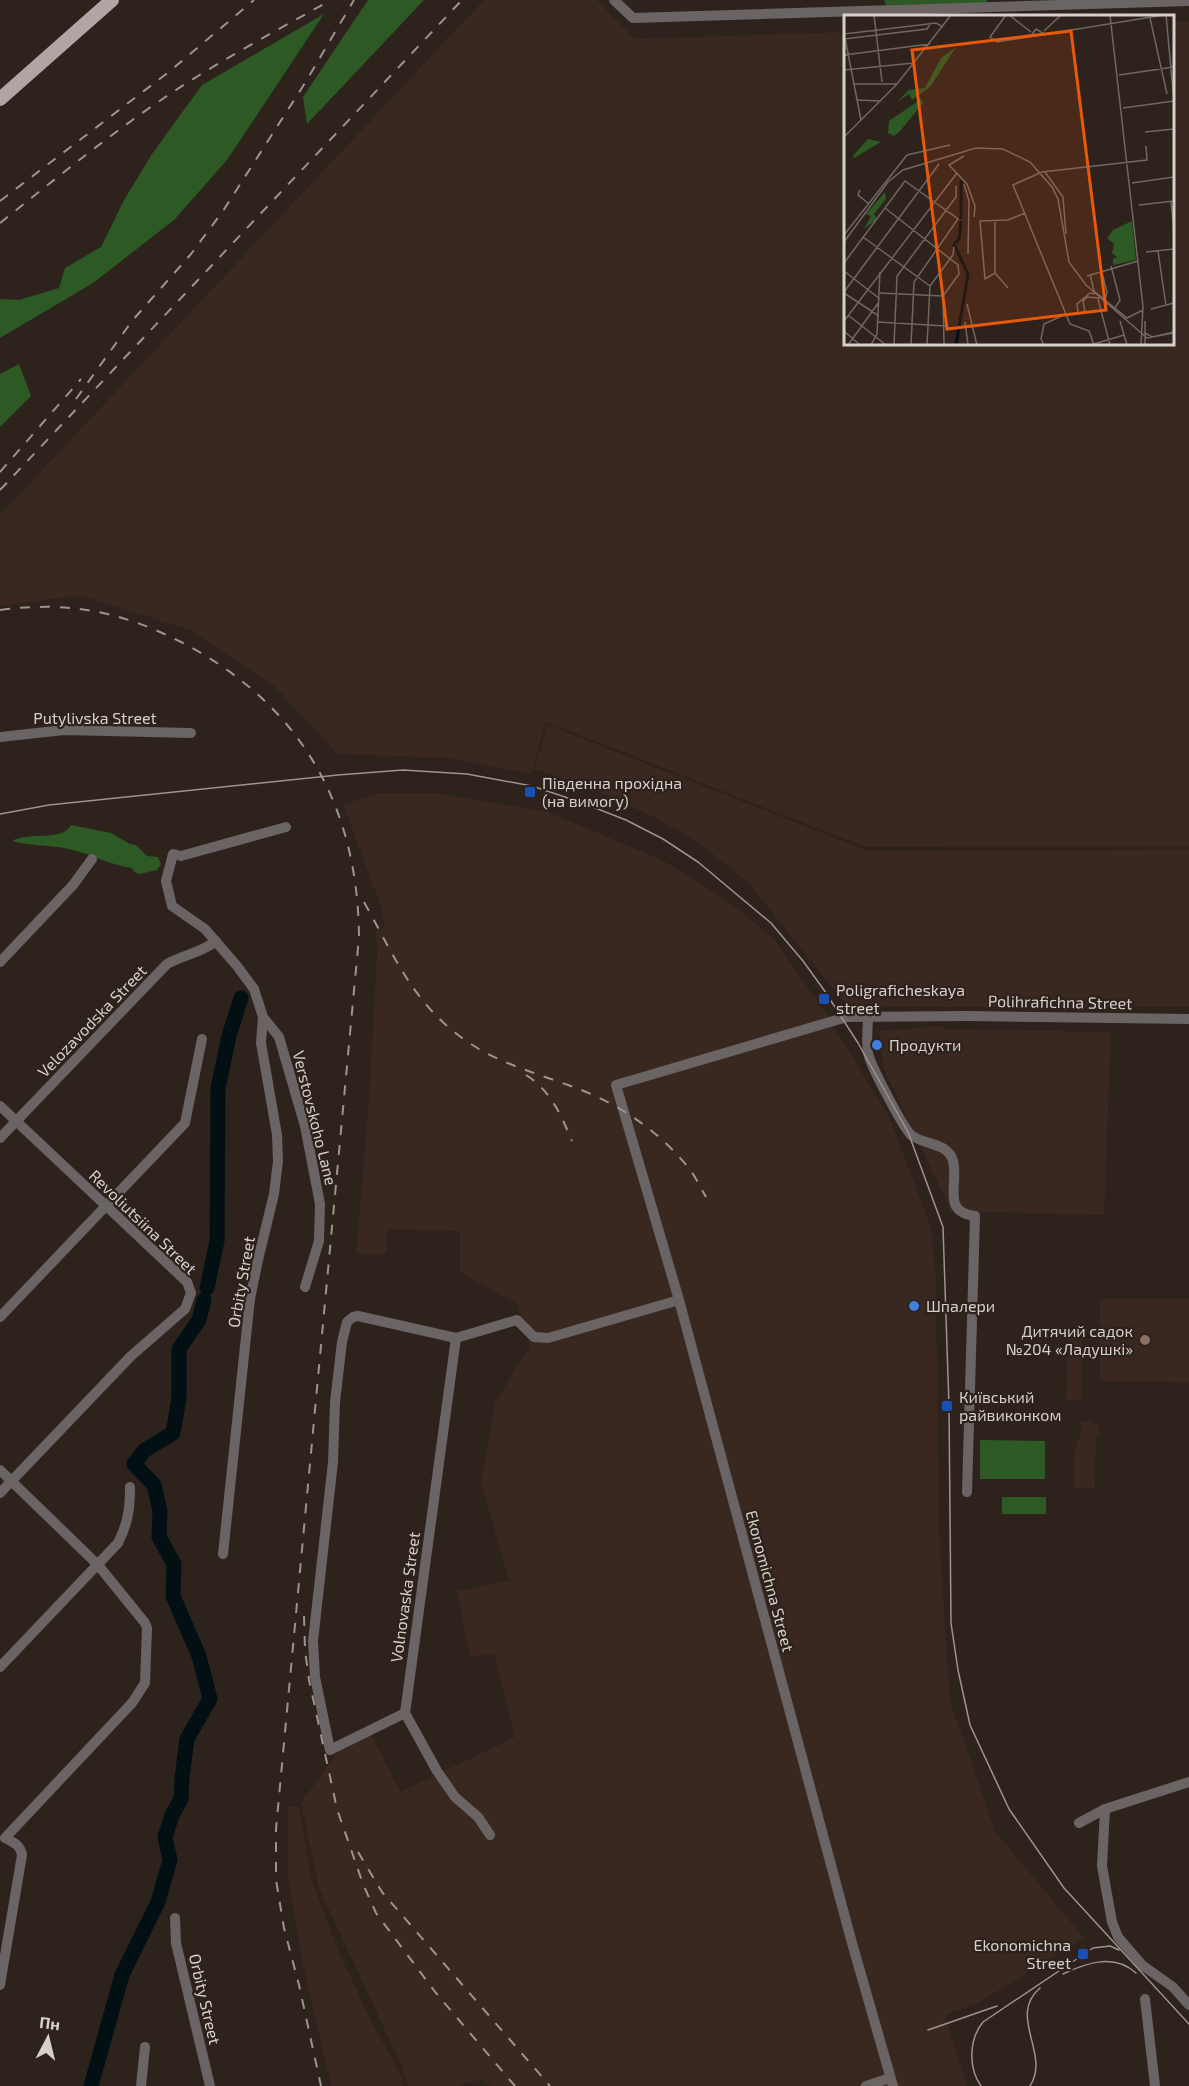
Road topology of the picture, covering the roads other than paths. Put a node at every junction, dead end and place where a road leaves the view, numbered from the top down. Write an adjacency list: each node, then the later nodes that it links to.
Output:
1 (112, 0): 6 (main road)
2 (614, 0): 5 (street)
3 (1189, 1): 4 (street)
4 (997, 3): 5 (street)
5 (875, 5)
6 (1, 98)
7 (191, 733): 8 (street, Putylivska Street)
8 (0, 737)
9 (286, 827): 11 (street, Verstovskoho Lane)
10 (92, 858): 12 (street)
11 (216, 941): 14 (street, Verstovskoho Lane); 19 (street, Velozavodska Street)
12 (0, 962)
13 (868, 1016): 15 (street, Polihrafichna Street); 17 (street, Polihrafichna Street); 30 (street)
14 (263, 1017): 22 (street, Verstovskoho Lane); 31 (street, Orbity Street)
15 (1189, 1020)
16 (202, 1039): 21 (street)
17 (616, 1085): 23 (street, Ekonomichna Street)
18 (0, 1106): 19 (street, Revoliutsiina Street)
19 (16, 1121): 20 (street, Velozavodska Street); 21 (street, Revoliutsiina Street)
20 (0, 1137)
21 (105, 1205): 24 (street); 27 (street, Revoliutsiina Street)
22 (305, 1287)
23 (679, 1300): 25 (street); 45 (street, Ekonomichna Street)
24 (0, 1317)
25 (456, 1338): 34 (street, Volnovaska Street); 34 (street)
26 (0, 1470): 27 (street)
27 (11, 1481): 29 (street, Revoliutsiina Street); 32 (street)
28 (130, 1487): 32 (street)
29 (0, 1492)
30 (967, 1492)
31 (223, 1554)
32 (98, 1565): 33 (street); 39 (street)
33 (0, 1667)
34 (405, 1713): 38 (street)
35 (1189, 1782): 36 (street)
36 (1105, 1809): 37 (street); 43 (street)
37 (1079, 1823)
38 (490, 1835)
39 (2, 1838): 41 (street)
40 (175, 1918): 47 (street, Orbity Street)
41 (0, 1985)
42 (1145, 1999): 49 (street)
43 (1189, 2005)
44 (145, 2047): 46 (street)
45 (892, 2082): 48 (street)
46 (141, 2086)
47 (210, 2086)
48 (866, 2086)
49 (1155, 2086)

